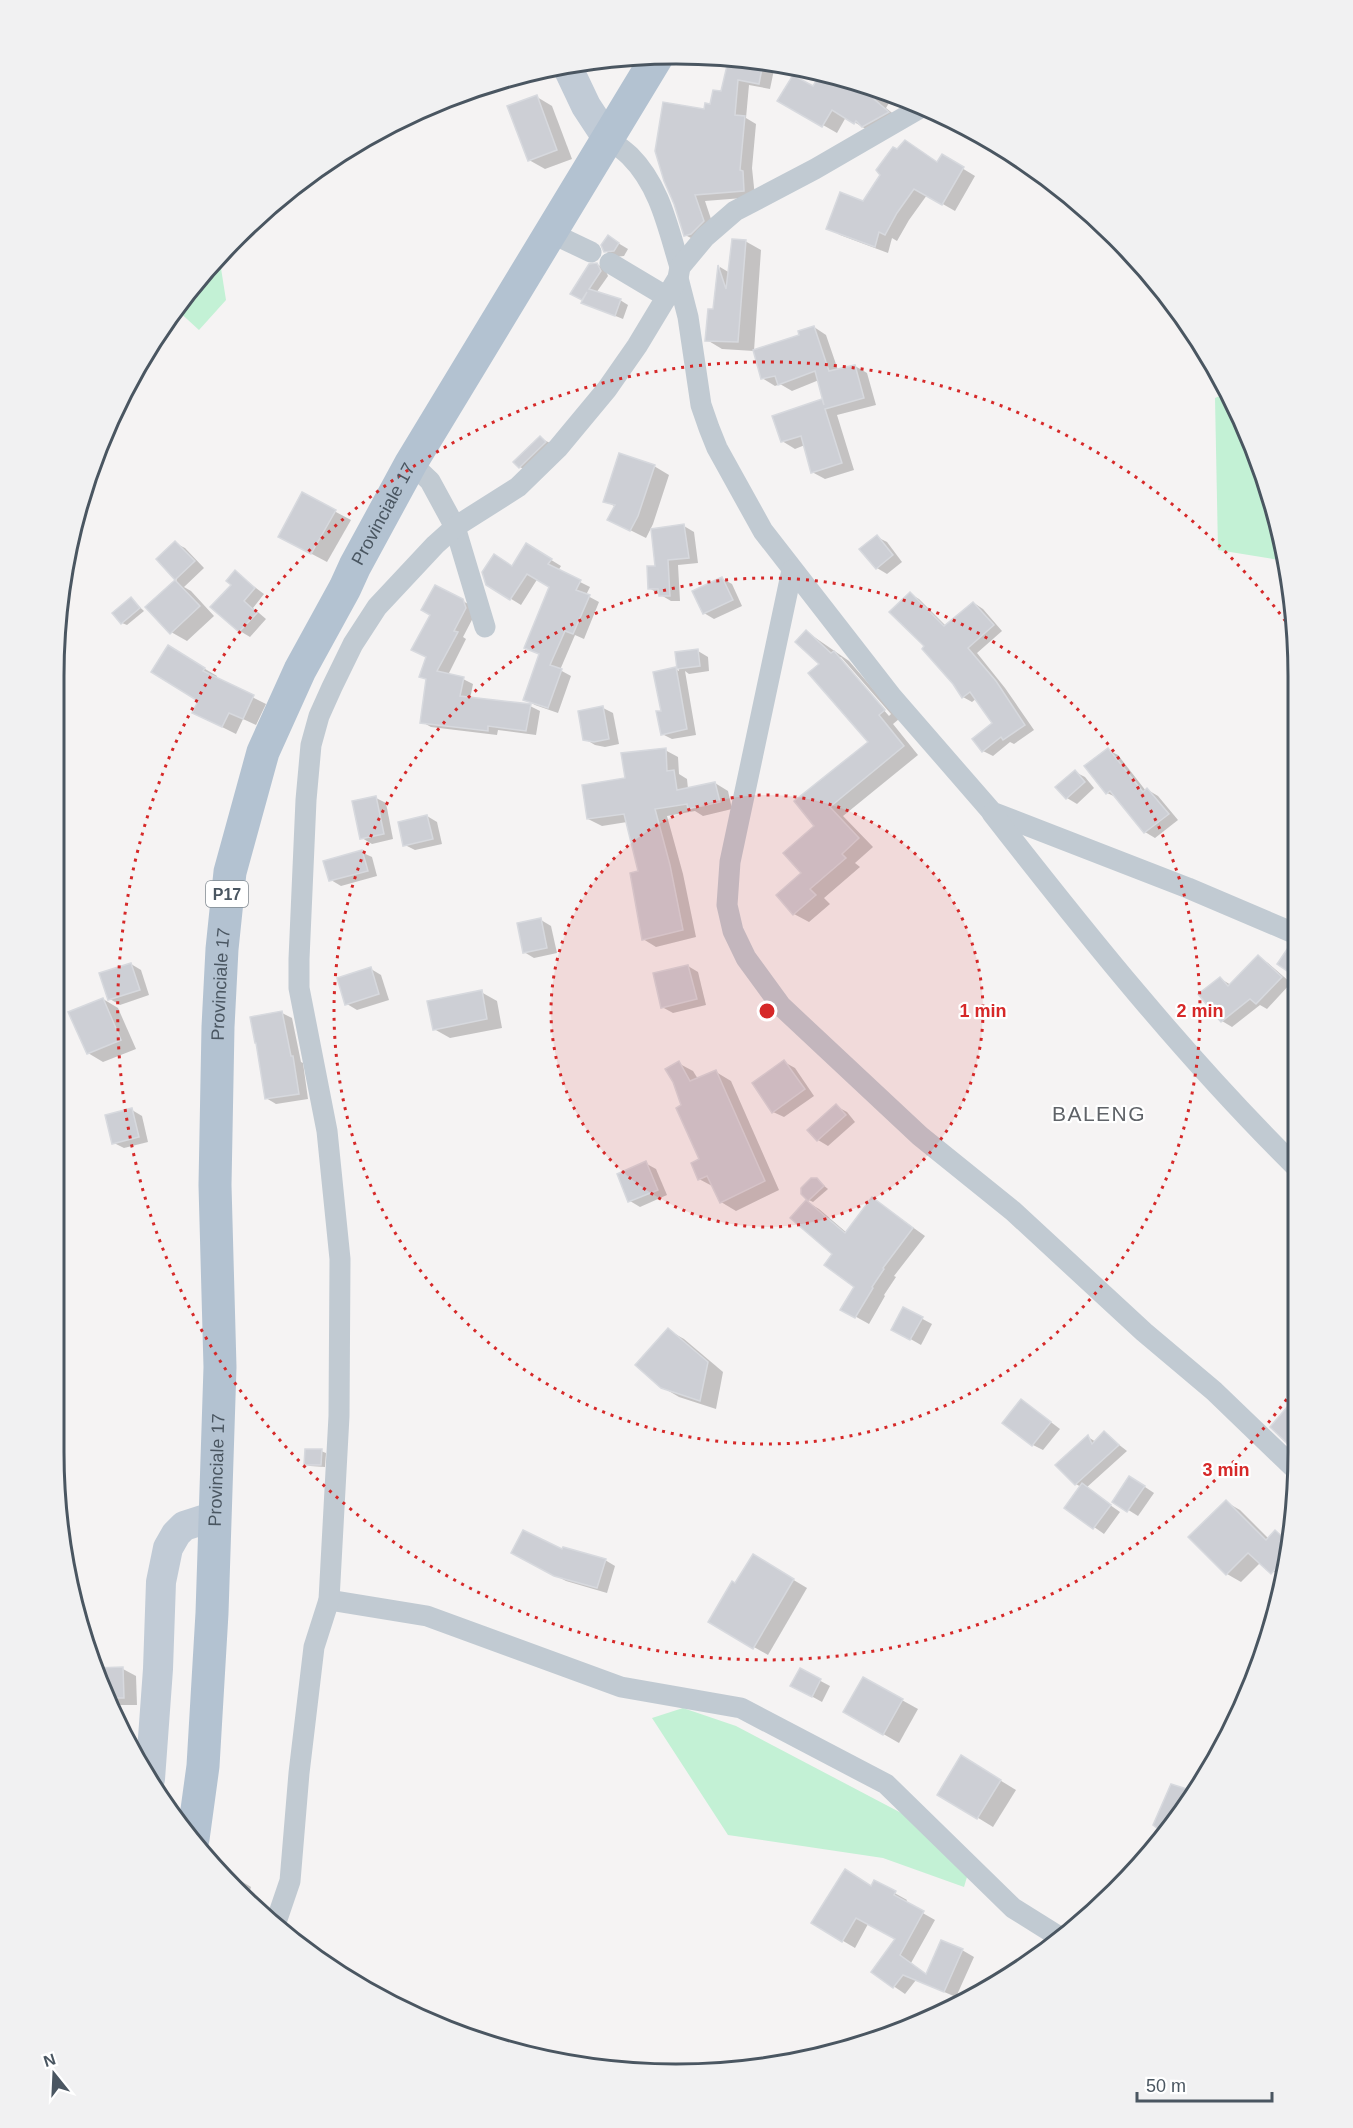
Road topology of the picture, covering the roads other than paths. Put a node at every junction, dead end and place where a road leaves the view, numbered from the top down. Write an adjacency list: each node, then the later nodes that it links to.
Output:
1 (652, 65): 4 (main road, Provinciale 17 / P17)
2 (571, 74): 4 (street)
3 (913, 112): 8 (street)
4 (608, 138): 5 (main road, Provinciale 17 / P17); 8 (street)
5 (551, 233): 6 (street); 10 (main road, Provinciale 17 / P17)
6 (591, 252)
7 (610, 263): 9 (street)
8 (679, 272): 9 (street); 12 (street)
9 (667, 297): 11 (street)
10 (411, 463): 11 (street); 18 (main road, Provinciale 17 / P17)
11 (455, 527): 13 (street); 19 (street)
12 (792, 570): 14 (street); 17 (street)
13 (485, 627)
14 (992, 812): 15 (street); 16 (street)
15 (1288, 931)
16 (1288, 1159)
17 (1288, 1462)
18 (215, 1516): 20 (street); 21 (main road, Provinciale 17 / P17)
19 (329, 1600): 22 (street); 23 (street)
20 (151, 1766)
21 (194, 1828)
22 (277, 1916)
23 (1053, 1934)

